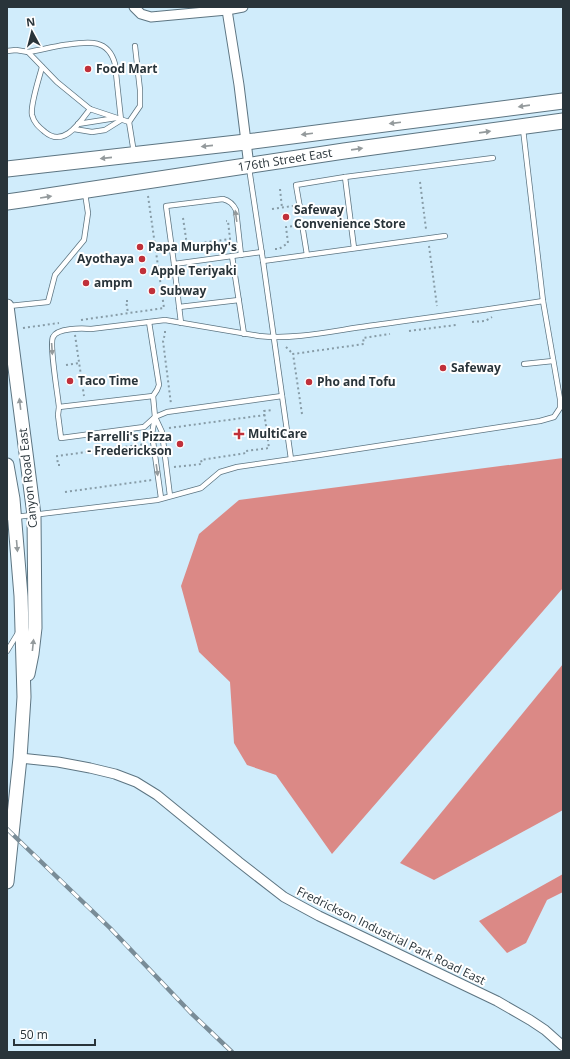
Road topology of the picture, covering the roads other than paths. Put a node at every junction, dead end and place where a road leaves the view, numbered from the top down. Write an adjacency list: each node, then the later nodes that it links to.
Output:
1 (134, 7): 3 (street)
2 (243, 7): 3 (street)
3 (227, 10): 16 (street)
4 (135, 46): 12 (lane)
5 (7, 51): 6 (lane)
6 (28, 52): 7 (lane); 10 (lane)
7 (42, 67): 9 (lane); 15 (lane)
8 (563, 101): 16 (main road, 176th Street East, one-way to 16)
9 (90, 109): 10 (lane); 13 (lane)
10 (119, 119): 12 (lane); 13 (lane); 15 (lane)
11 (563, 121): 14 (main road, 176th Street East)
12 (129, 122): 17 (lane)
13 (78, 124): 15 (lane)
14 (522, 127): 19 (main road, 176th Street East, one-way to 14); 35 (lane)
15 (74, 129)
16 (246, 142): 17 (main road, 176th Street East, one-way to 17); 19 (street)
17 (134, 155): 20 (main road, 176th Street East, one-way to 20)
18 (493, 158): 21 (lane)
19 (249, 166): 22 (main road, 176th Street East); 28 (lane)
20 (7, 169)
21 (345, 177): 24 (lane); 27 (lane)
22 (85, 190): 23 (main road, 176th Street East, one-way to 22); 36 (lane)
23 (7, 202)
24 (297, 208)
25 (302, 224): 30 (lane)
26 (445, 236): 27 (lane)
27 (354, 248): 30 (lane)
28 (262, 252): 29 (lane); 32 (lane)
29 (241, 255): 31 (lane); 33 (lane, one-way to 33)
30 (307, 255): 32 (lane)
31 (232, 256): 33 (lane); 34 (lane)
32 (263, 261): 41 (lane)
33 (174, 264): 37 (lane)
34 (239, 300): 37 (lane); 40 (lane)
35 (543, 301): 41 (lane); 42 (lane)
36 (7, 306): 52 (main road, Canyon Road East, one-way to 36)
37 (179, 308): 39 (lane)
38 (149, 322): 39 (lane); 44 (lane); 46 (lane, one-way to 46)
39 (181, 323): 40 (lane)
40 (244, 334): 41 (lane)
41 (274, 338): 45 (lane)
42 (553, 361): 43 (lane); 48 (lane)
43 (524, 364)
44 (153, 396): 46 (lane); 47 (lane)
45 (282, 396): 47 (lane); 48 (lane)
46 (59, 407): 47 (lane)
47 (155, 417): 50 (lane); 51 (lane, one-way to 51)
48 (291, 459): 50 (lane)
49 (7, 466): 53 (main road, Canyon Road East)
50 (170, 496): 51 (lane)
51 (161, 498): 52 (lane)
52 (34, 515): 53 (lane); 56 (main road, Canyon Road East, one-way to 52)
53 (11, 518): 54 (main road, Canyon Road East, one-way to 54)
54 (21, 628): 55 (lane); 56 (main road, Canyon Road East)
55 (7, 651)
56 (24, 697): 57 (main road, Canyon Road East)
57 (20, 758): 58 (main road, Canyon Road East); 59 (street, Fredrickson Industrial Park Road East)
58 (7, 882)
59 (561, 1042)

